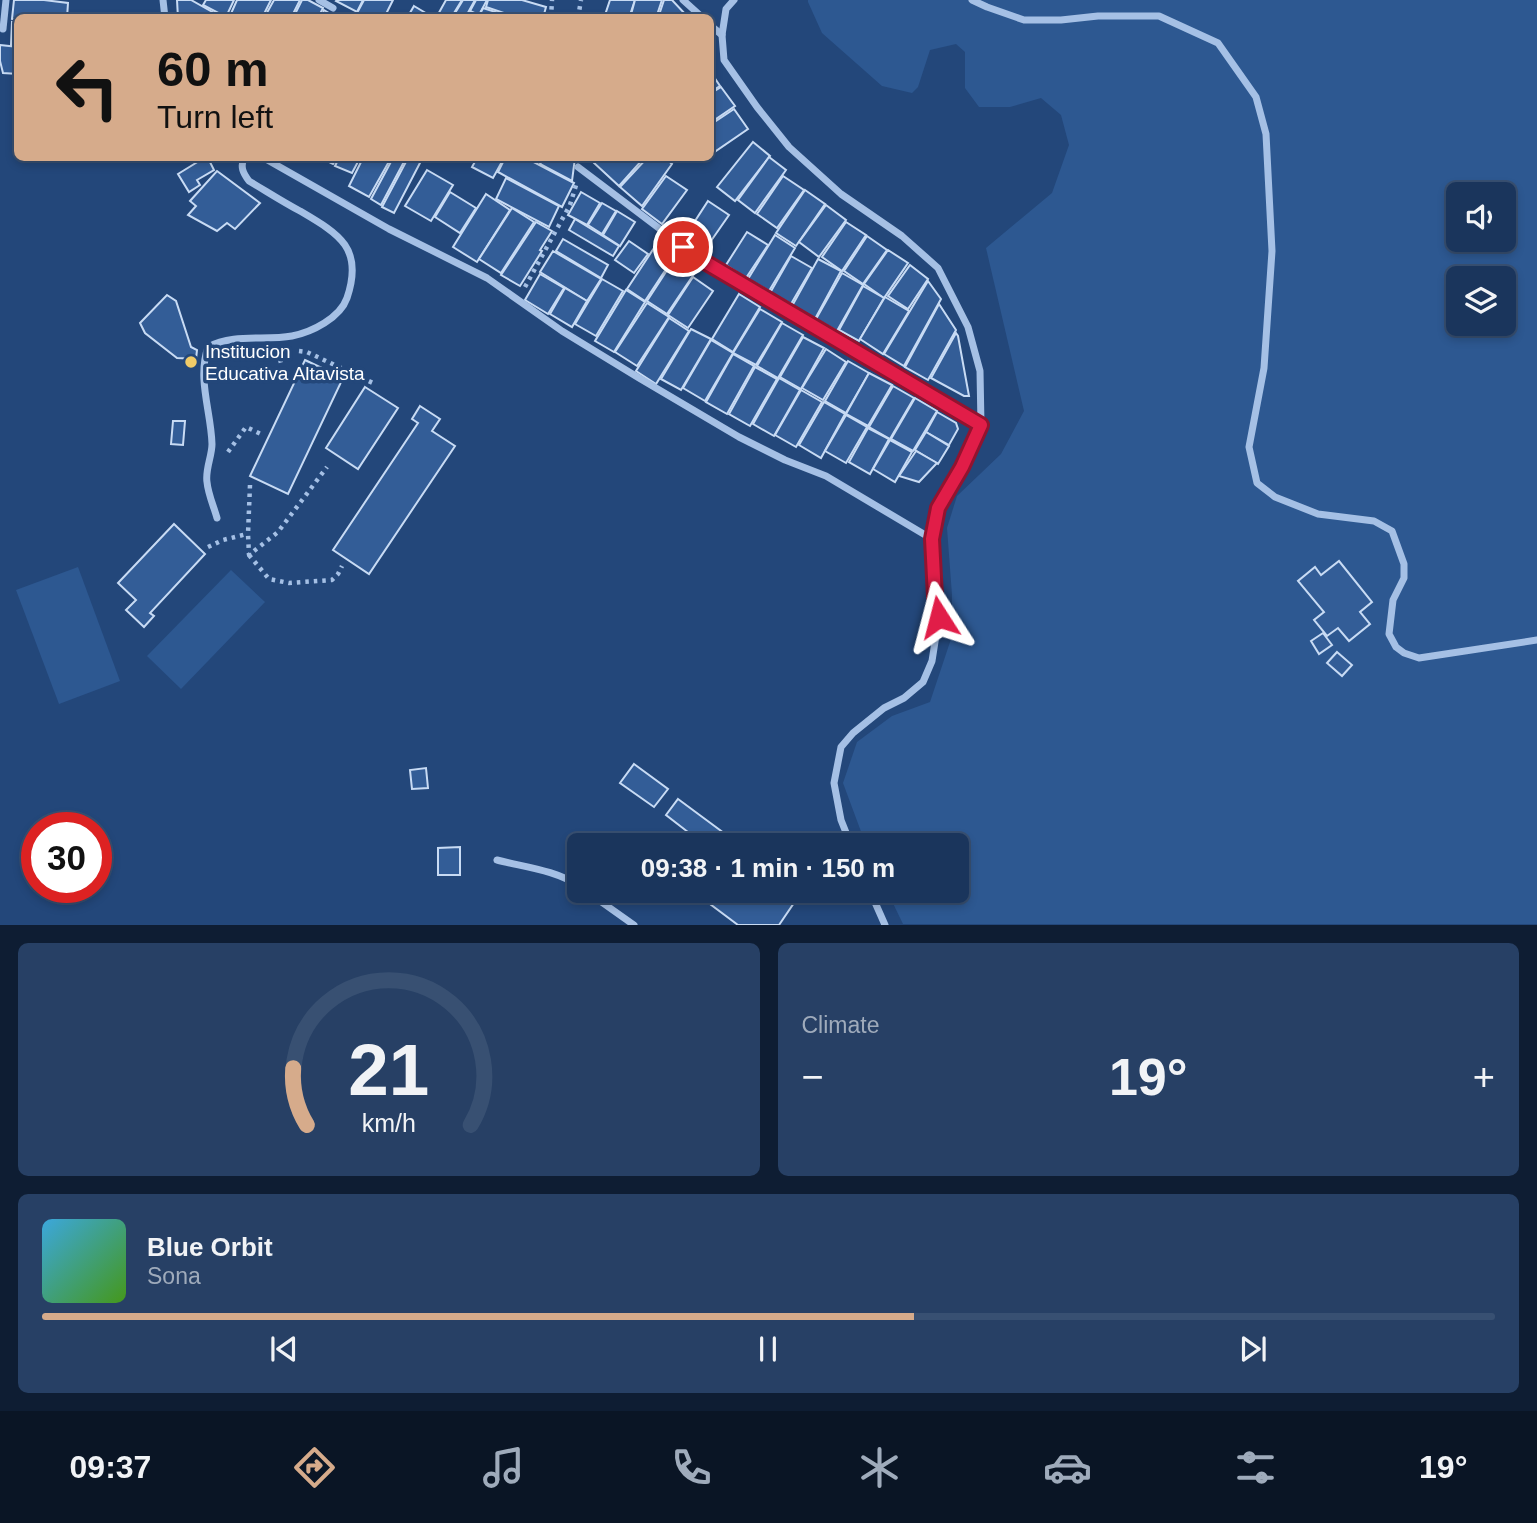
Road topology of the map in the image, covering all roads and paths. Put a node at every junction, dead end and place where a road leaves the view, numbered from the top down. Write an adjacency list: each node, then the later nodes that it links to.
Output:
1 (6, 0): 9 (street)
2 (319, 0): 6 (street)
3 (683, 0): 7 (street)
4 (734, 0): 10 (street)
5 (972, 0): 30 (street)
6 (333, 8)
7 (699, 14)
8 (714, 28): 10 (street)
9 (3, 29)
10 (722, 35): 19 (street)
11 (243, 161): 22 (street)
12 (269, 161): 14 (street)
13 (578, 167): 14 (path); 19 (street)
14 (517, 300): 26 (street)
15 (287, 350): 17 (path)
16 (297, 351): 18 (path)
17 (286, 383)
18 (376, 384)
19 (981, 425): 26 (street)
20 (261, 434): 22 (path)
21 (327, 467): 28 (path)
22 (206, 481): 24 (street)
23 (250, 485): 25 (path)
24 (218, 518)
25 (248, 534): 27 (path); 28 (path)
26 (932, 539): 31 (street)
27 (208, 547)
28 (249, 555): 29 (path)
29 (342, 566)
30 (1537, 640)
31 (846, 833)
32 (497, 860): 33 (street)
33 (567, 879)
34 (603, 903): 36 (street)
35 (875, 903): 37 (street)
36 (634, 925)
37 (885, 925)

